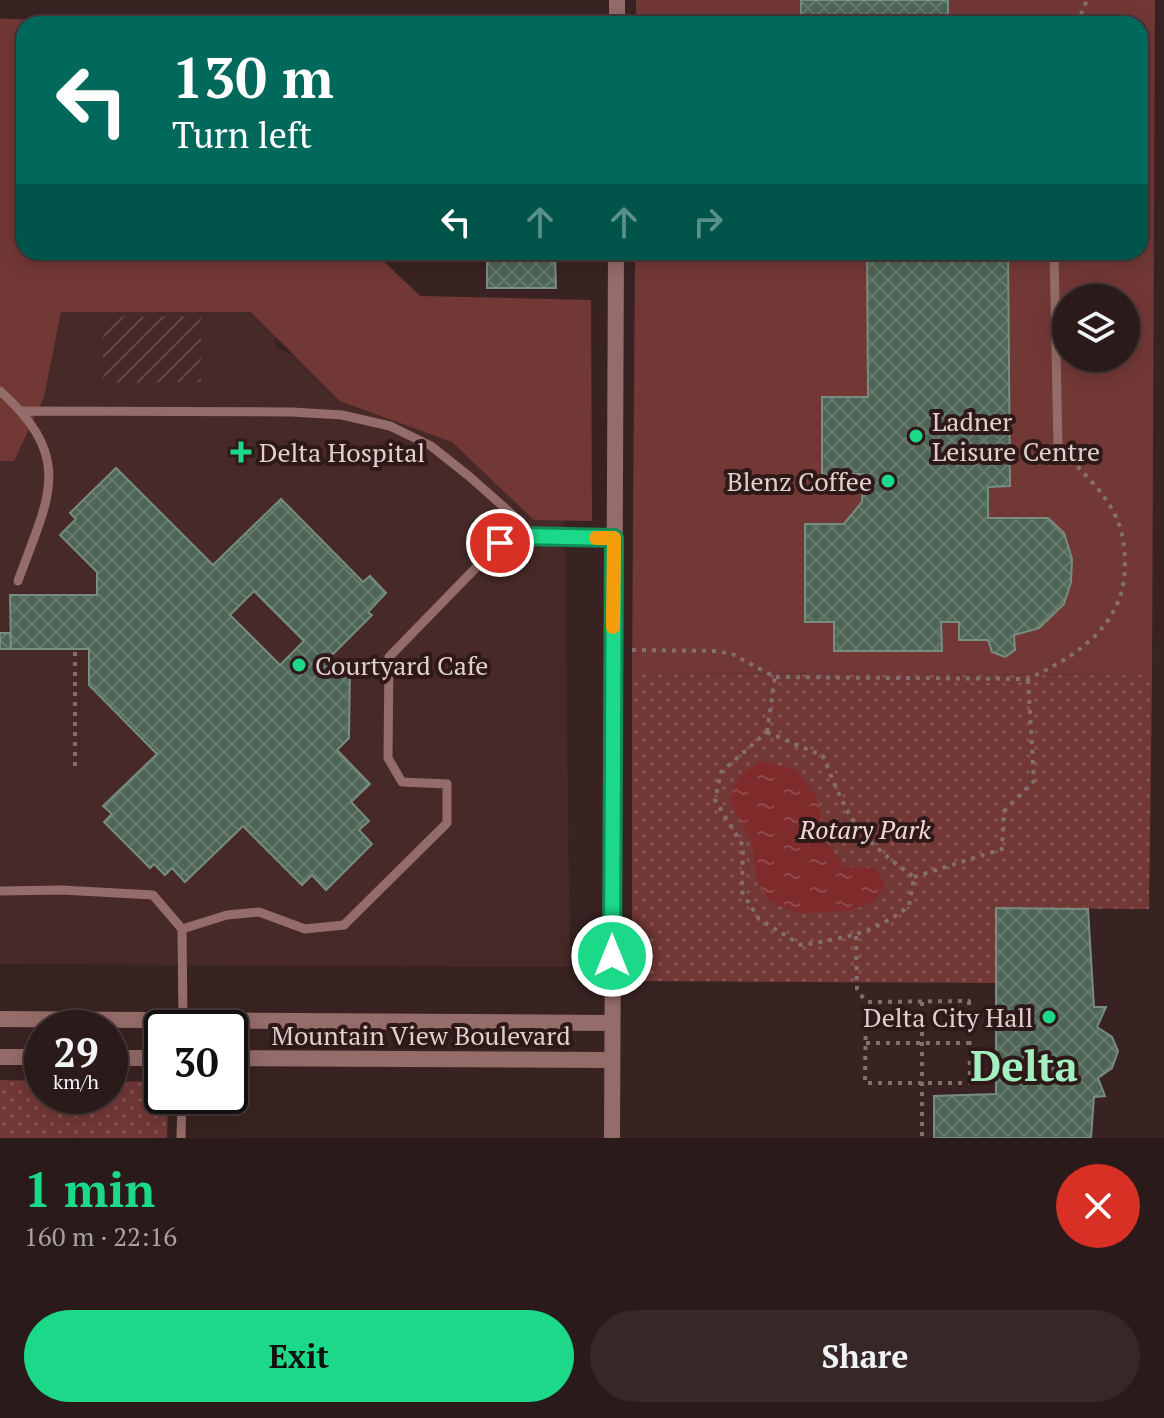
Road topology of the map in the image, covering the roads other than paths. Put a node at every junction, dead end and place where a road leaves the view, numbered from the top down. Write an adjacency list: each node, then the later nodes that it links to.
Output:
1 (616, 260): 7 (street)
2 (1054, 260): 5 (lane)
3 (0, 391): 4 (lane)
4 (23, 411): 6 (lane); 8 (lane)
5 (1058, 446)
6 (520, 536): 7 (lane); 10 (lane)
7 (614, 538): 13 (street)
8 (18, 581)
9 (0, 891): 10 (lane)
10 (182, 929): 11 (lane)
11 (183, 1010)
12 (0, 1019): 14 (street, Mountain View Boulevard)
13 (612, 1023): 15 (street, Mountain View Boulevard); 19 (street)
14 (144, 1024)
15 (248, 1025)
16 (0, 1057): 17 (street)
17 (24, 1057)
18 (248, 1058): 19 (street, Mountain View Boulevard)
19 (612, 1060): 22 (street)
20 (182, 1114): 21 (lane)
21 (181, 1138)
22 (612, 1138)

